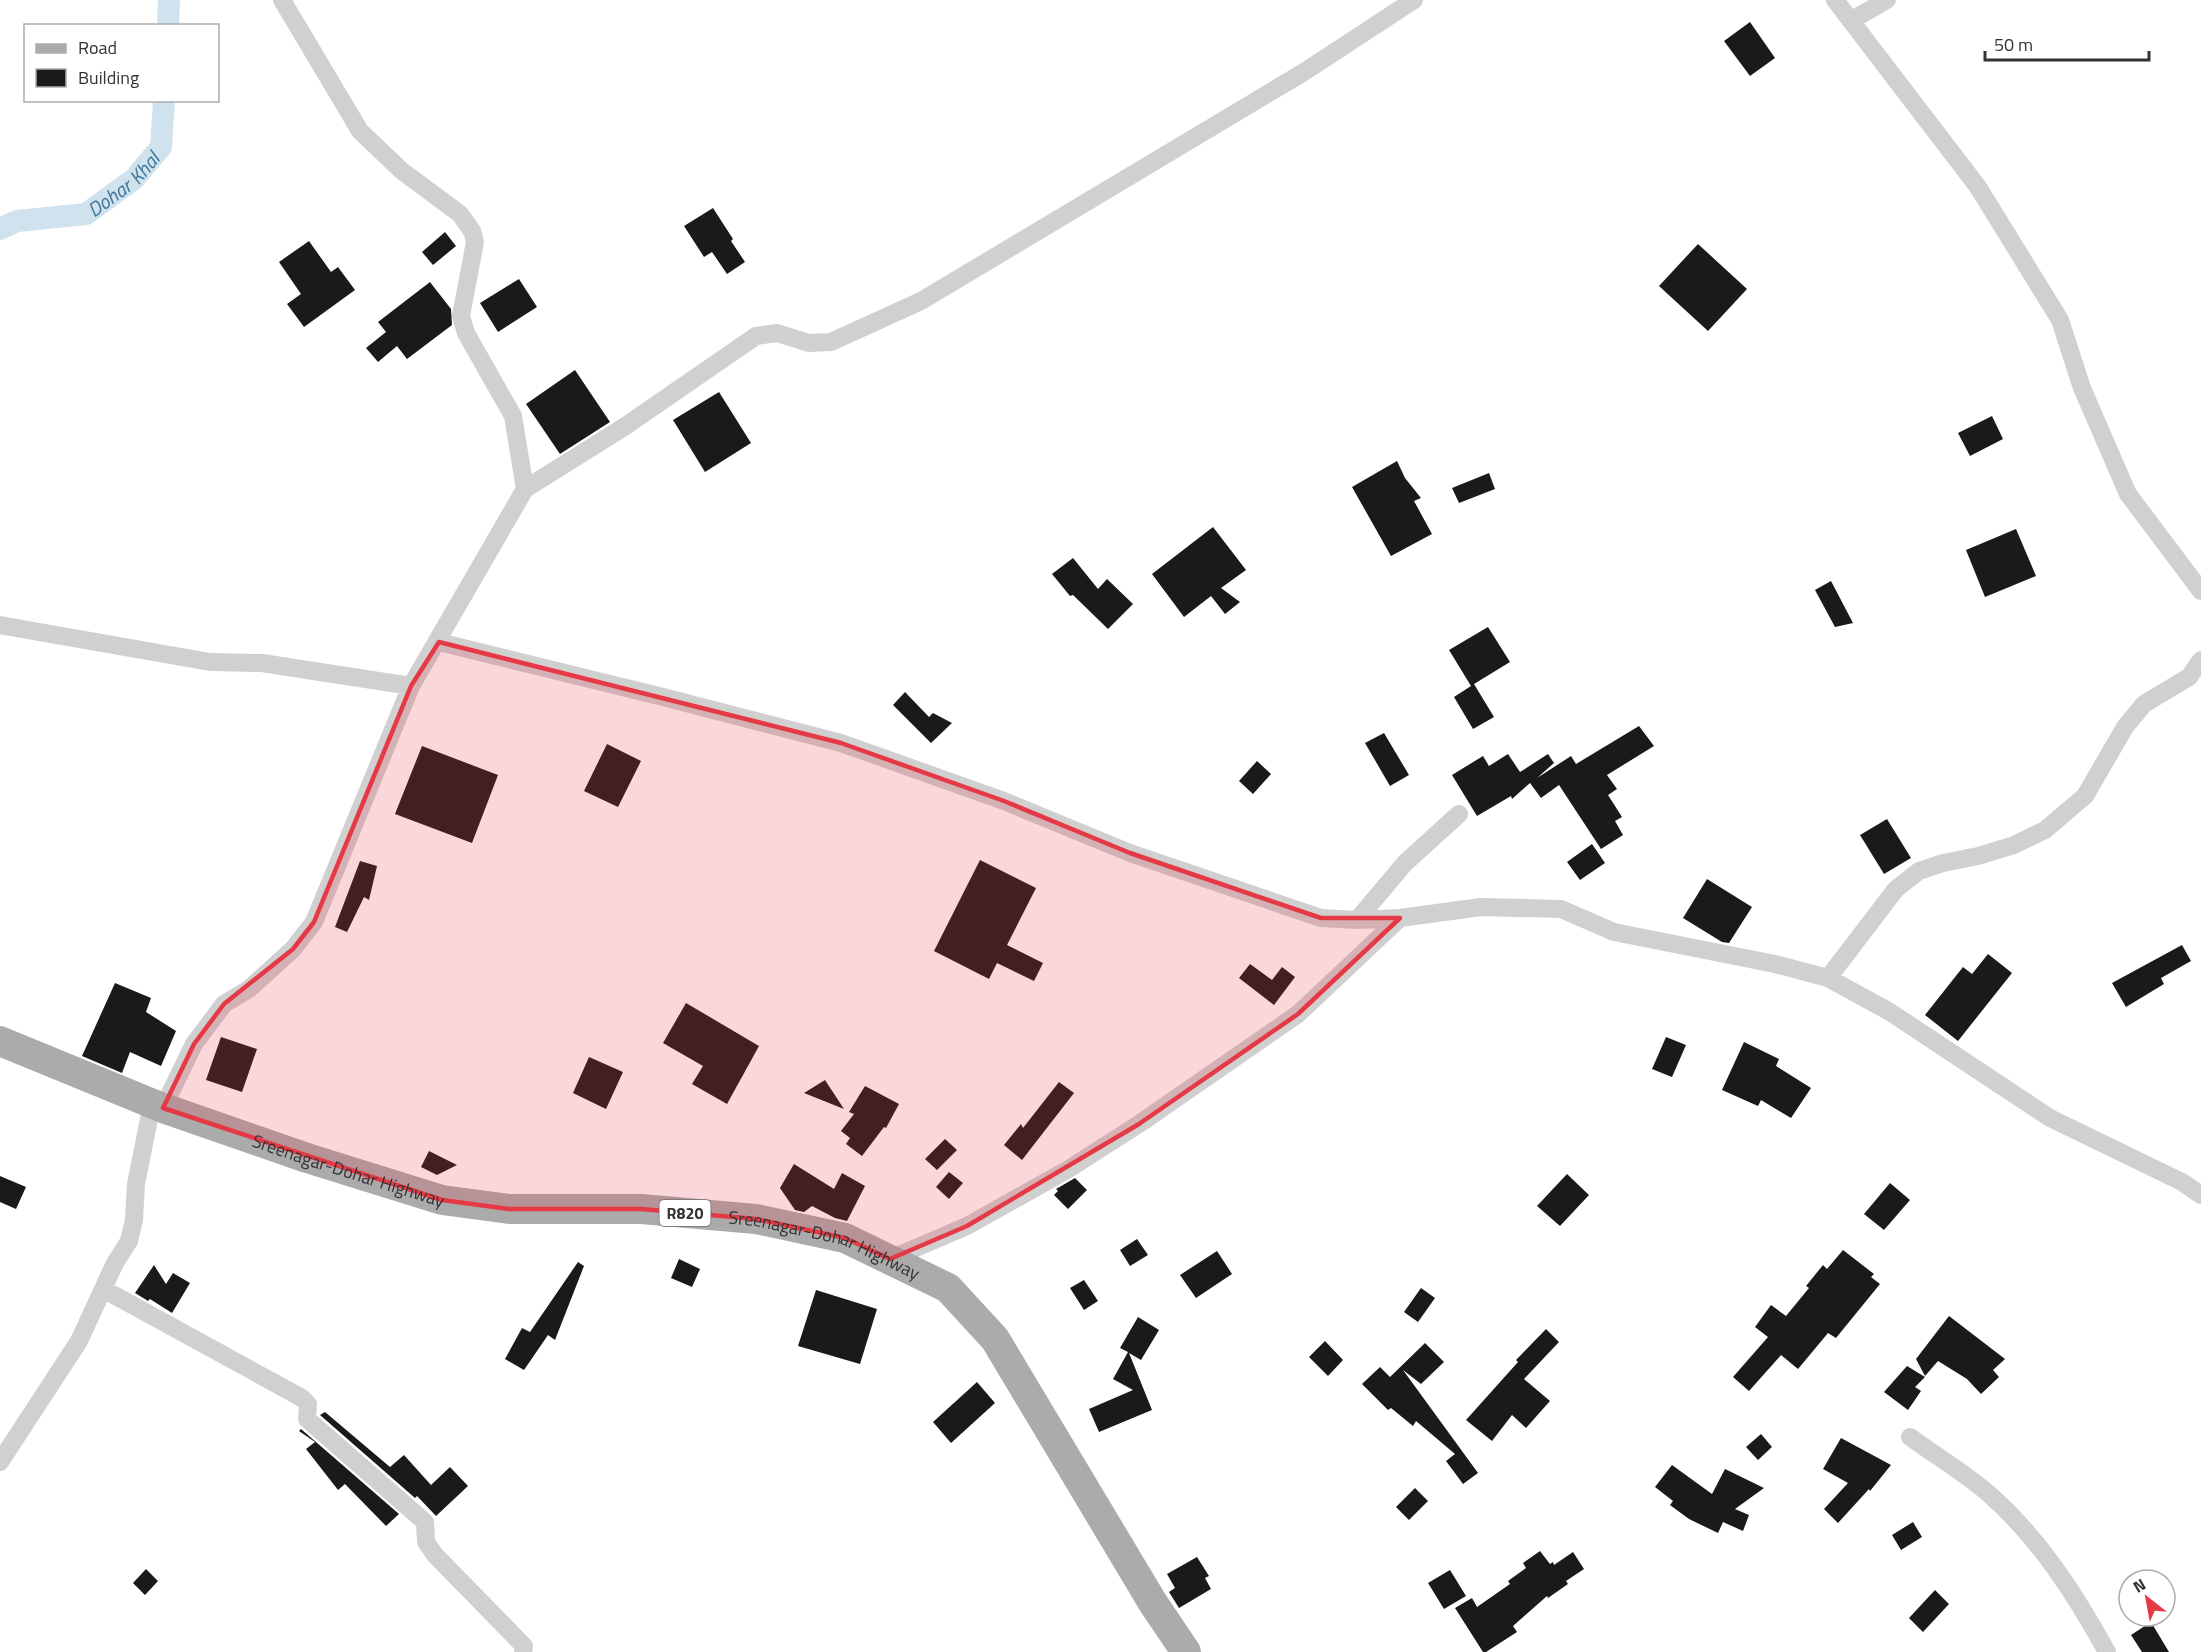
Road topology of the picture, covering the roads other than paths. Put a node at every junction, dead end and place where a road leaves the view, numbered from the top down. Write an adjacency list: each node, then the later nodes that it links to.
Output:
1 (282, 0): 6 (street)
2 (1414, 0): 6 (street)
3 (1835, 0): 5 (street)
4 (1887, 0): 5 (street)
5 (1852, 20): 7 (street)
6 (525, 489): 9 (street)
7 (2201, 591)
8 (0, 626): 11 (street)
9 (439, 642): 11 (street); 14 (street)
10 (2201, 660): 15 (street)
11 (411, 686): 17 (street)
12 (1459, 814): 14 (street)
13 (1400, 918): 14 (street); 15 (street); 19 (street)
14 (1357, 920)
15 (1828, 978): 18 (street)
16 (0, 1041): 17 (main road, Sreenagar-Dohar Highway / R820)
17 (157, 1106): 19 (main road, Sreenagar-Dohar Highway / R820); 20 (street)
18 (2201, 1195)
19 (890, 1259): 24 (main road, Sreenagar-Dohar Highway / R820)
20 (103, 1289): 22 (street); 23 (street)
21 (1910, 1437): 25 (street)
22 (0, 1462)
23 (523, 1652)
24 (1186, 1652)
25 (2107, 1652)

